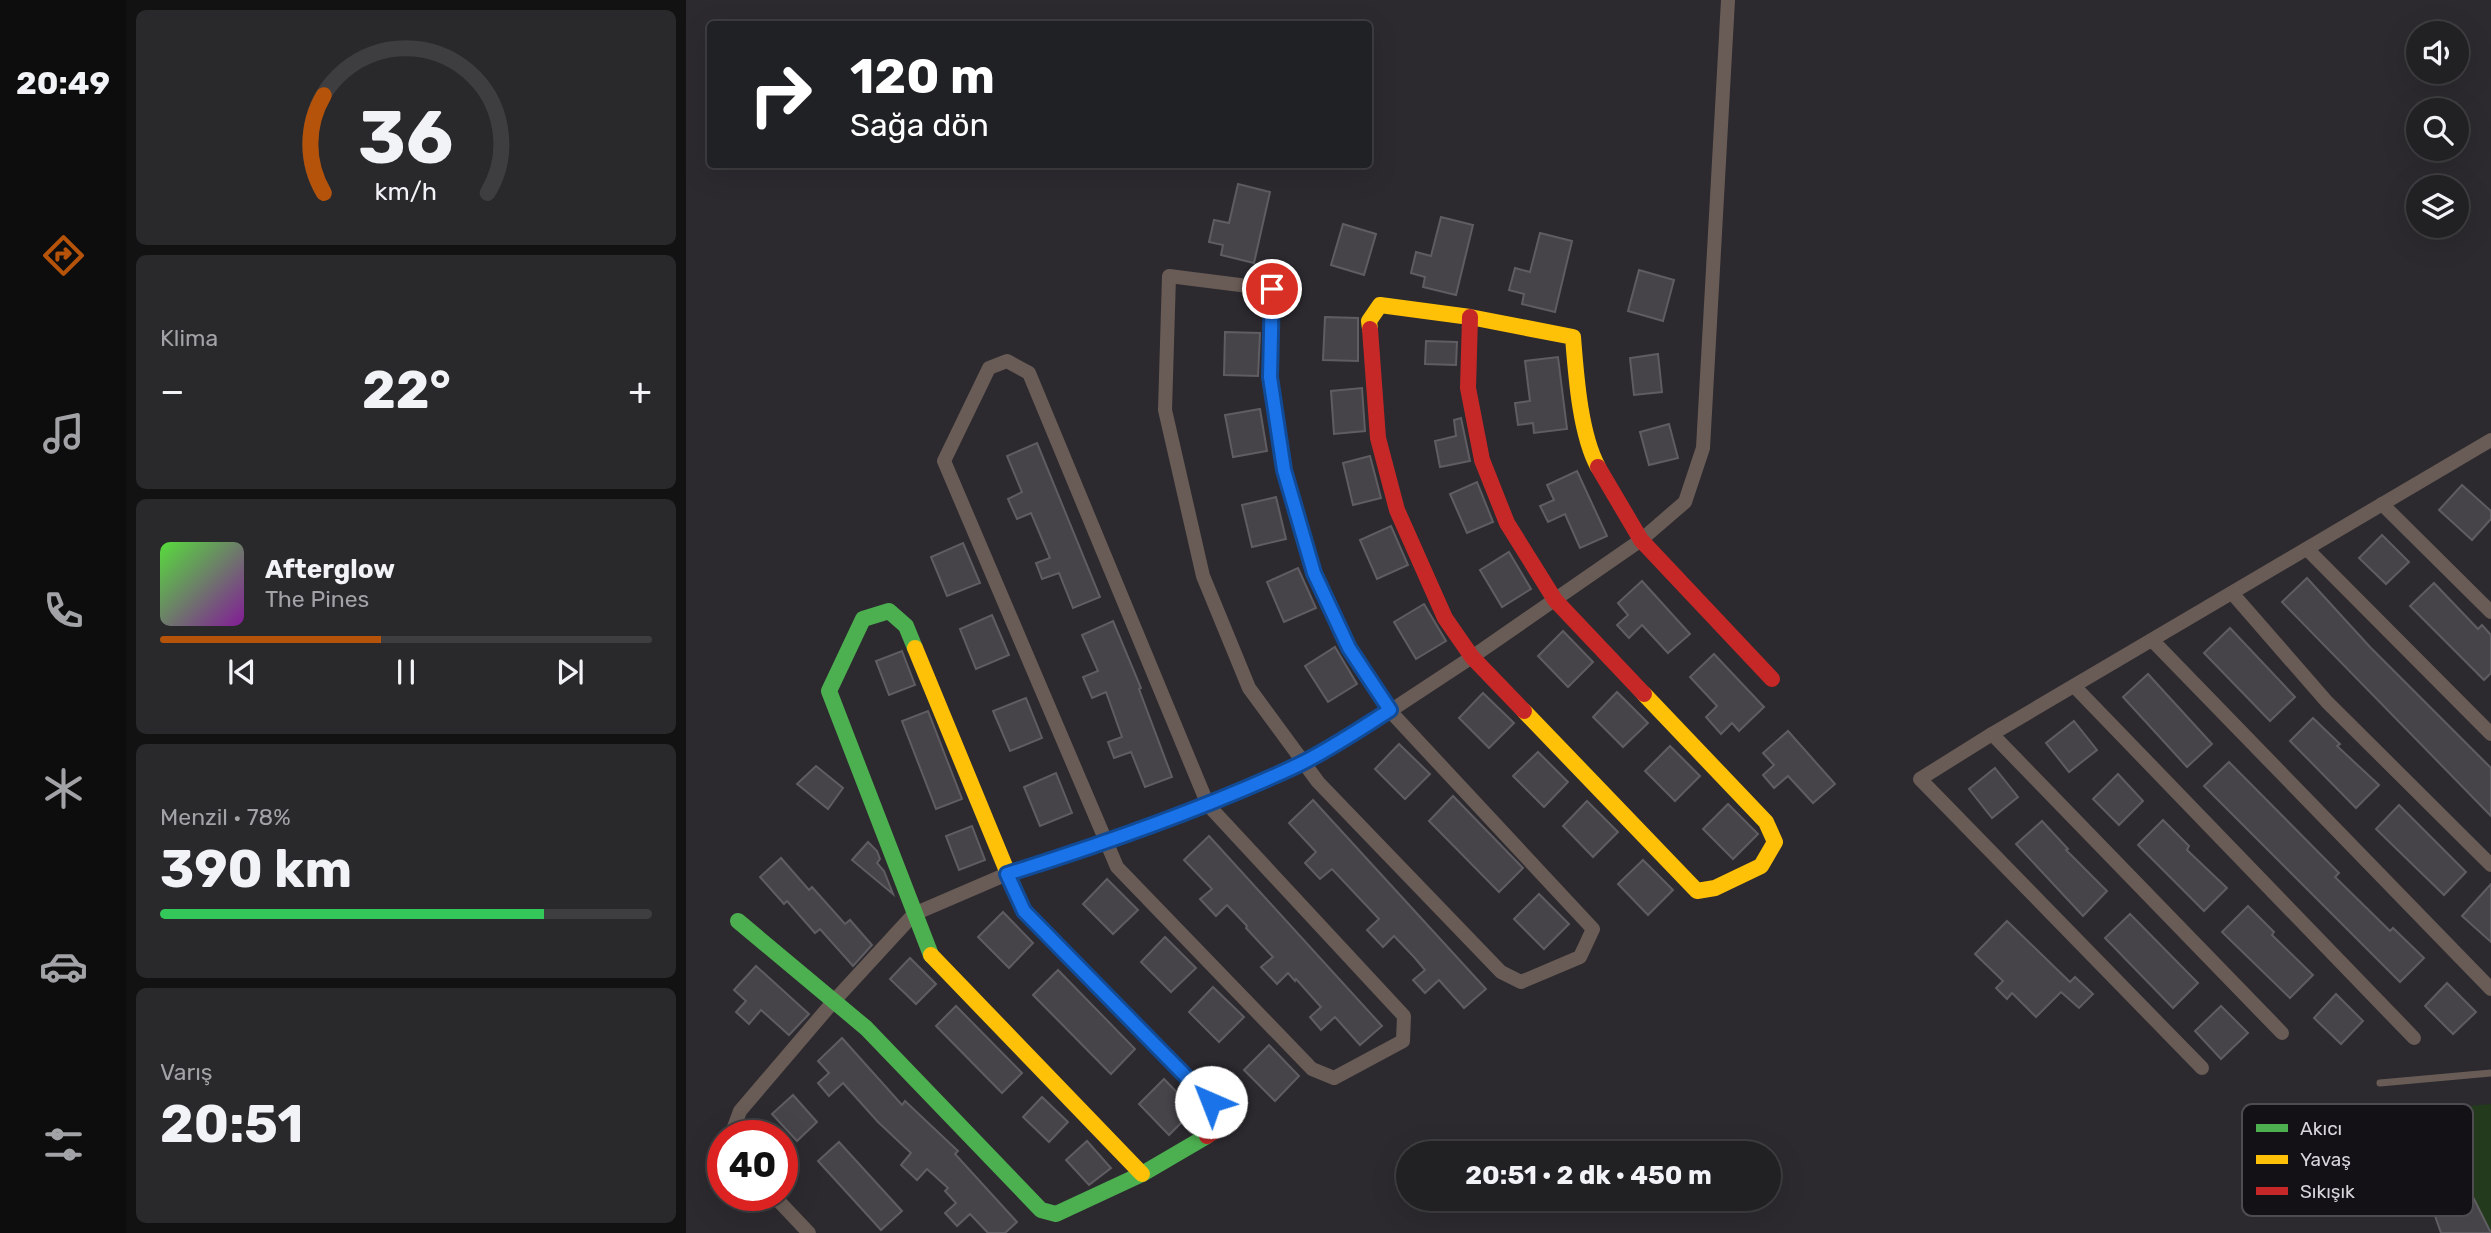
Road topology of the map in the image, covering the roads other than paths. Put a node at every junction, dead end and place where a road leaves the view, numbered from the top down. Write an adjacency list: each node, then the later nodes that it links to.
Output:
1 (1728, 0): 5 (street)
2 (1470, 317): 5 (street); 8 (street); 11 (street)
3 (2491, 440): 4 (street)
4 (2382, 504): 6 (street); 9 (street)
5 (1641, 540): 8 (street); 12 (street)
6 (2307, 549): 7 (street); 16 (street)
7 (2231, 593): 10 (street); 20 (street)
8 (1555, 600): 11 (street); 11 (street)
9 (2491, 612)
10 (2152, 640): 13 (street); 24 (street)
11 (1472, 657): 14 (street)
12 (1772, 679)
13 (2074, 686): 15 (street); 27 (street)
14 (1390, 710): 17 (street); 17 (street); 17 (street)
15 (1992, 734): 26 (street); 28 (street)
16 (2491, 734)
17 (1303, 762): 18 (street)
18 (1208, 805): 19 (street); 19 (street); 19 (street)
19 (1107, 842): 21 (street)
20 (2491, 865)
21 (1007, 874): 22 (street); 22 (street); 32 (street)
22 (914, 914): 25 (street); 32 (street)
23 (738, 921): 25 (street)
24 (2491, 989)
25 (833, 1002): 31 (street); 32 (street)
26 (2282, 1033)
27 (2414, 1038)
28 (2202, 1068)
29 (2491, 1073): 30 (lane)
30 (2380, 1083)
31 (737, 1120)
32 (1142, 1174)
33 (788, 1211): 34 (street)
34 (809, 1233)

